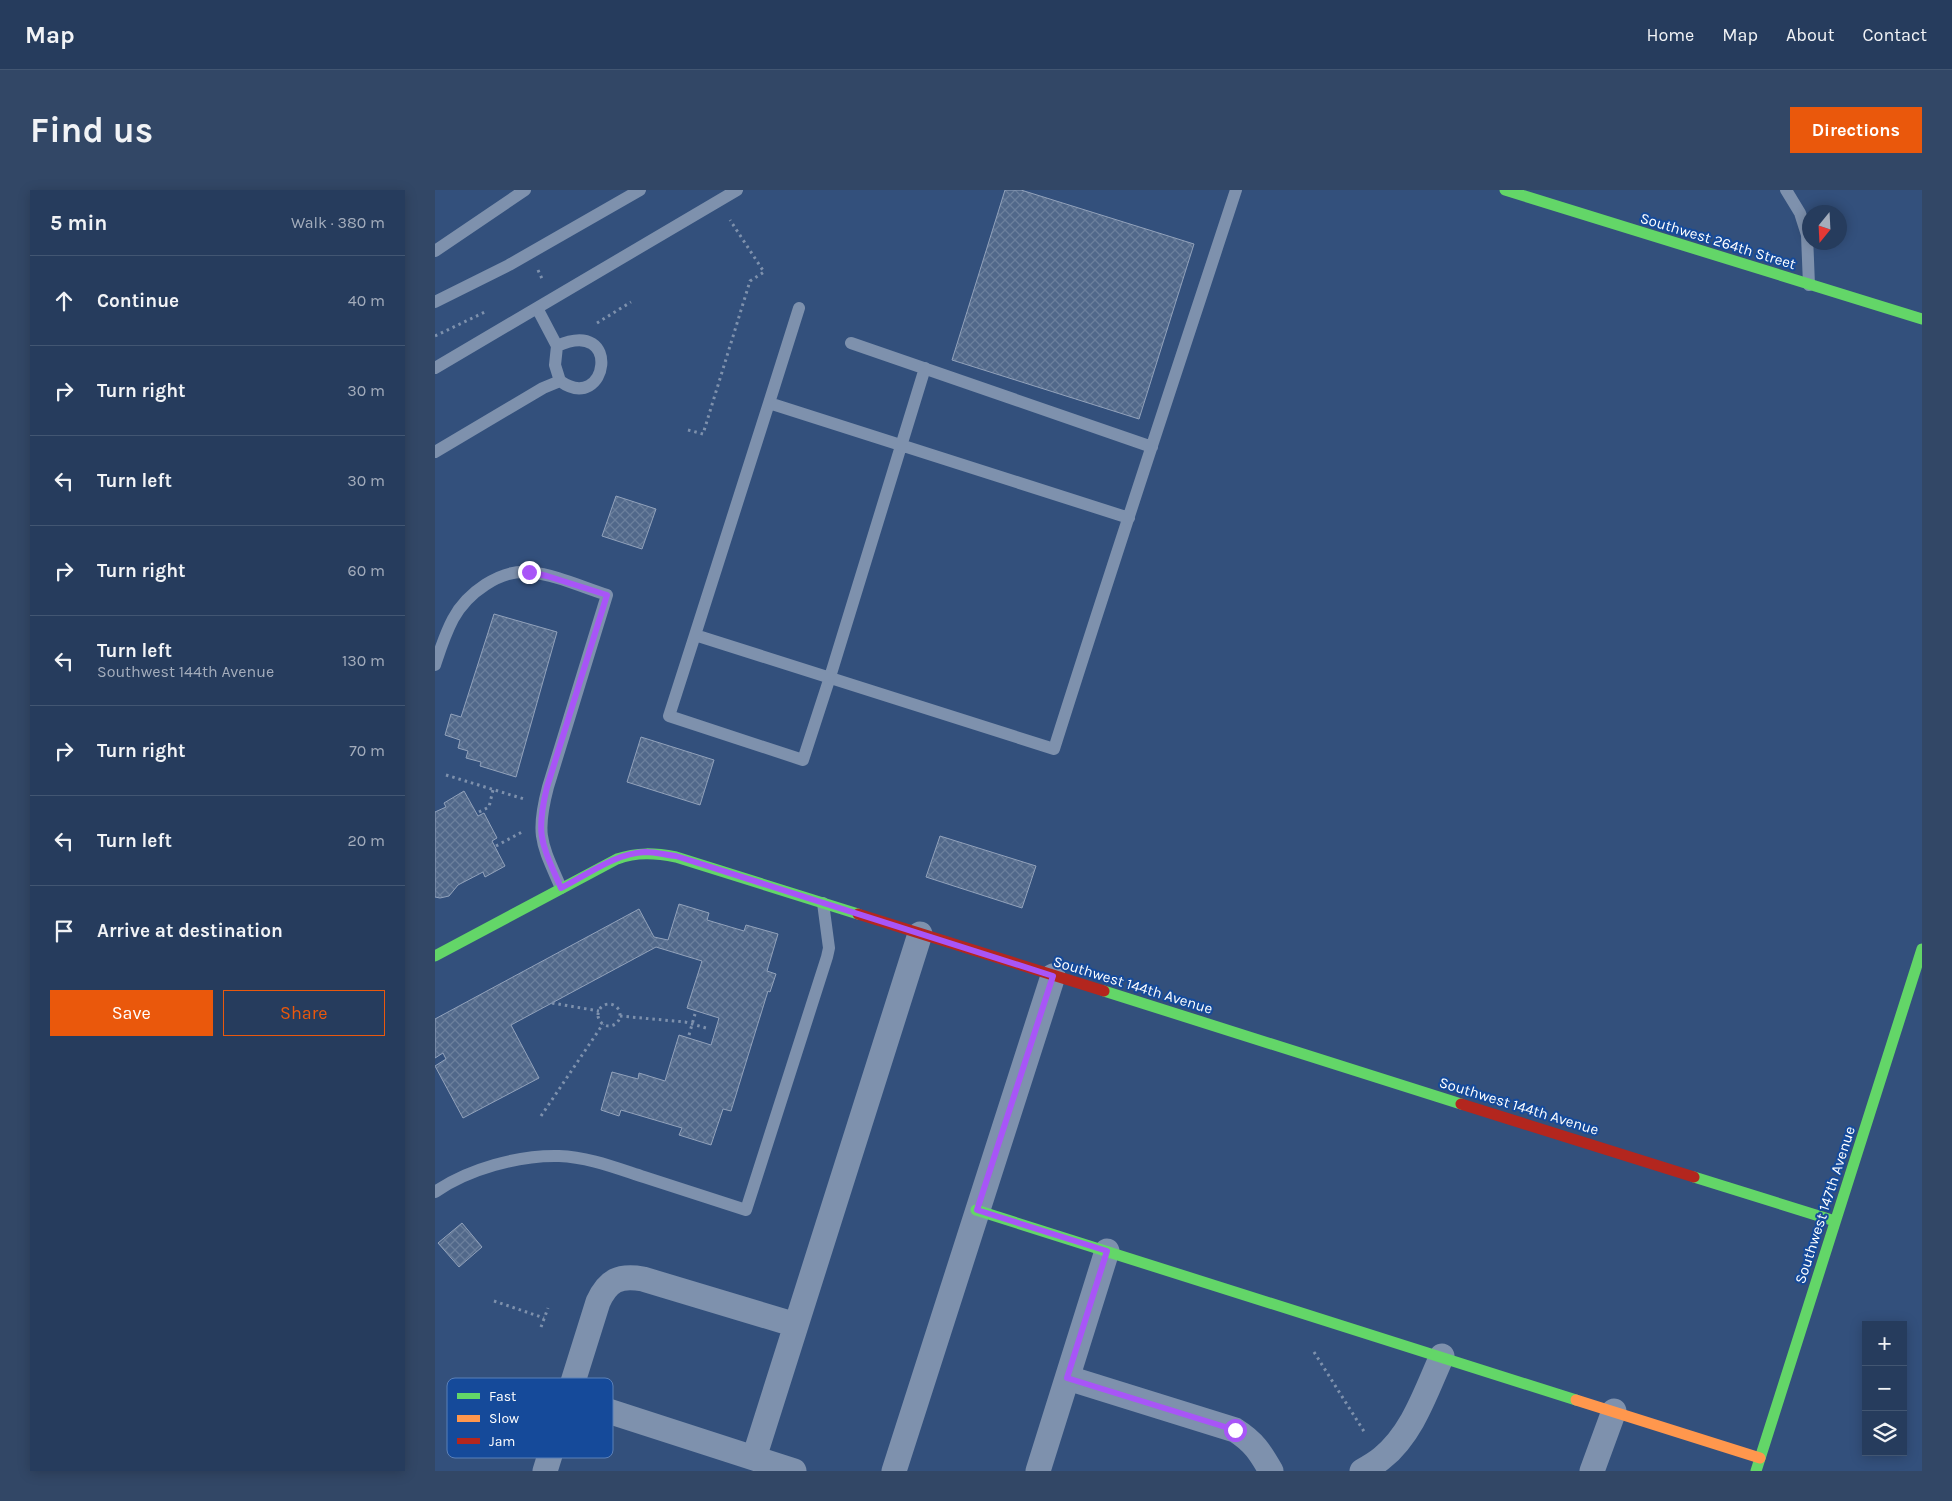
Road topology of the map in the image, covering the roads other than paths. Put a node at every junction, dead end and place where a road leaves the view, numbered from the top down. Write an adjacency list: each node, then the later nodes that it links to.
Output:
1 (525, 190): 7 (lane)
2 (640, 190): 9 (lane)
3 (737, 190): 10 (lane)
4 (1236, 190): 20 (lane)
5 (1505, 190): 8 (street, Southwest 264th Street)
6 (1786, 190): 8 (lane)
7 (435, 251)
8 (1809, 285): 12 (street, Southwest 264th Street)
9 (435, 302)
10 (537, 308): 14 (lane); 15 (lane)
11 (799, 308): 18 (lane)
12 (1922, 319)
13 (851, 343): 16 (lane)
14 (557, 346): 17 (lane); 17 (lane)
15 (435, 368)
16 (925, 368): 19 (lane); 20 (lane)
17 (560, 381): 21 (lane)
18 (769, 404): 19 (lane); 23 (lane)
19 (901, 446): 22 (lane); 26 (lane)
20 (1152, 447): 22 (lane)
21 (435, 452)
22 (1129, 518): 26 (lane)
23 (695, 635): 26 (lane); 26 (lane)
24 (438, 651): 25 (lane); 27 (lane)
25 (435, 665)
26 (830, 677)
27 (561, 888): 28 (street, Southwest 144th Avenue); 31 (street, Southwest 144th Avenue)
28 (823, 904): 29 (street, Southwest 144th Avenue); 33 (lane)
29 (920, 934): 32 (street, Southwest 144th Avenue); 37 (street)
30 (1922, 949): 35 (street, Southwest 147th Avenue)
31 (435, 956)
32 (1053, 976): 34 (street); 35 (street, Southwest 144th Avenue)
33 (435, 1192)
34 (977, 1210): 36 (street); 48 (street)
35 (1835, 1221): 45 (street, Southwest 147th Avenue)
36 (1107, 1251): 38 (street); 40 (street)
37 (796, 1325): 39 (street); 44 (street)
38 (1442, 1356): 41 (street); 51 (street)
39 (574, 1378)
40 (1067, 1378): 49 (street); 50 (street)
41 (1614, 1411): 45 (street); 52 (street)
42 (613, 1413): 44 (street)
43 (549, 1458): 46 (street)
44 (754, 1458): 47 (street)
45 (1761, 1458): 53 (street, Southwest 147th Avenue)
46 (545, 1471)
47 (794, 1471)
48 (894, 1471)
49 (1038, 1471)
50 (1271, 1471)
51 (1362, 1471)
52 (1592, 1471)
53 (1756, 1471)

